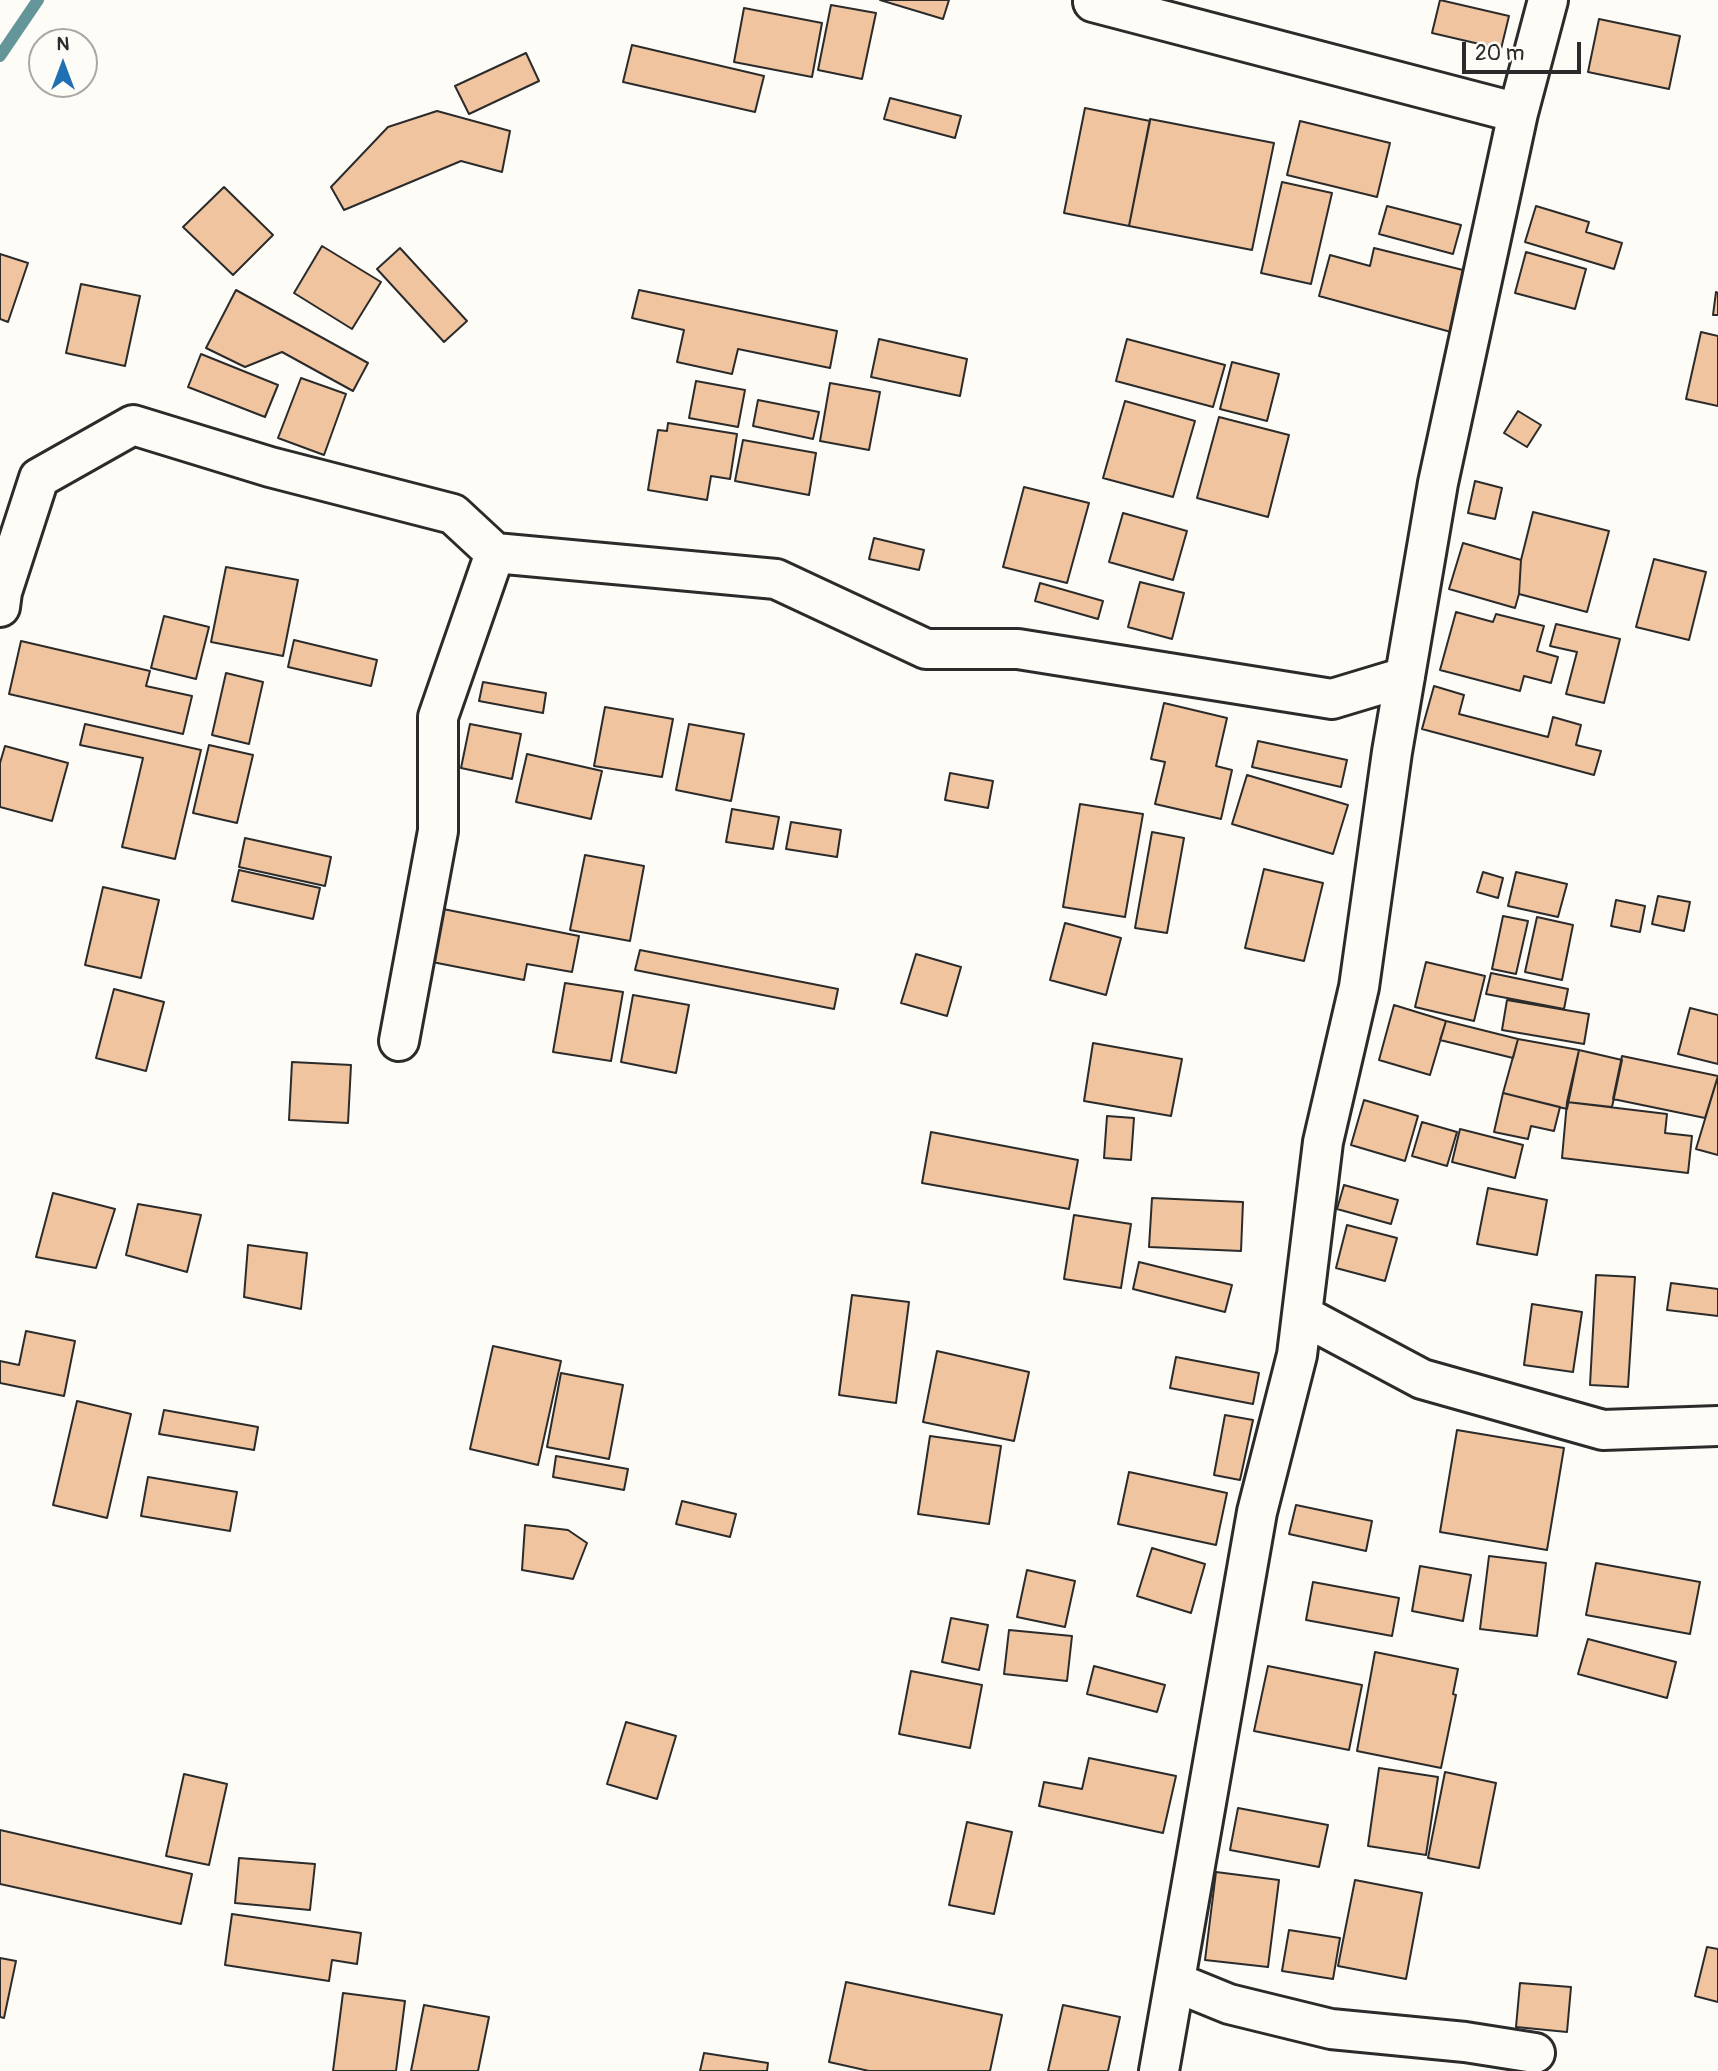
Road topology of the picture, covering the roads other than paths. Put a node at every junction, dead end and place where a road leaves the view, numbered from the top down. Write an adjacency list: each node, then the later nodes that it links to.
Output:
1 (1548, 0): 3 (street)
2 (1093, 2): 3 (street)
3 (1518, 113): 6 (street)
4 (495, 553): 5 (street); 6 (street); 7 (street)
5 (0, 607)
6 (1405, 677): 8 (street)
7 (399, 1041)
8 (1302, 1315): 9 (street); 10 (street)
9 (1718, 1426)
10 (1175, 1982): 11 (street); 12 (street)
11 (1535, 2053)
12 (1159, 2071)

